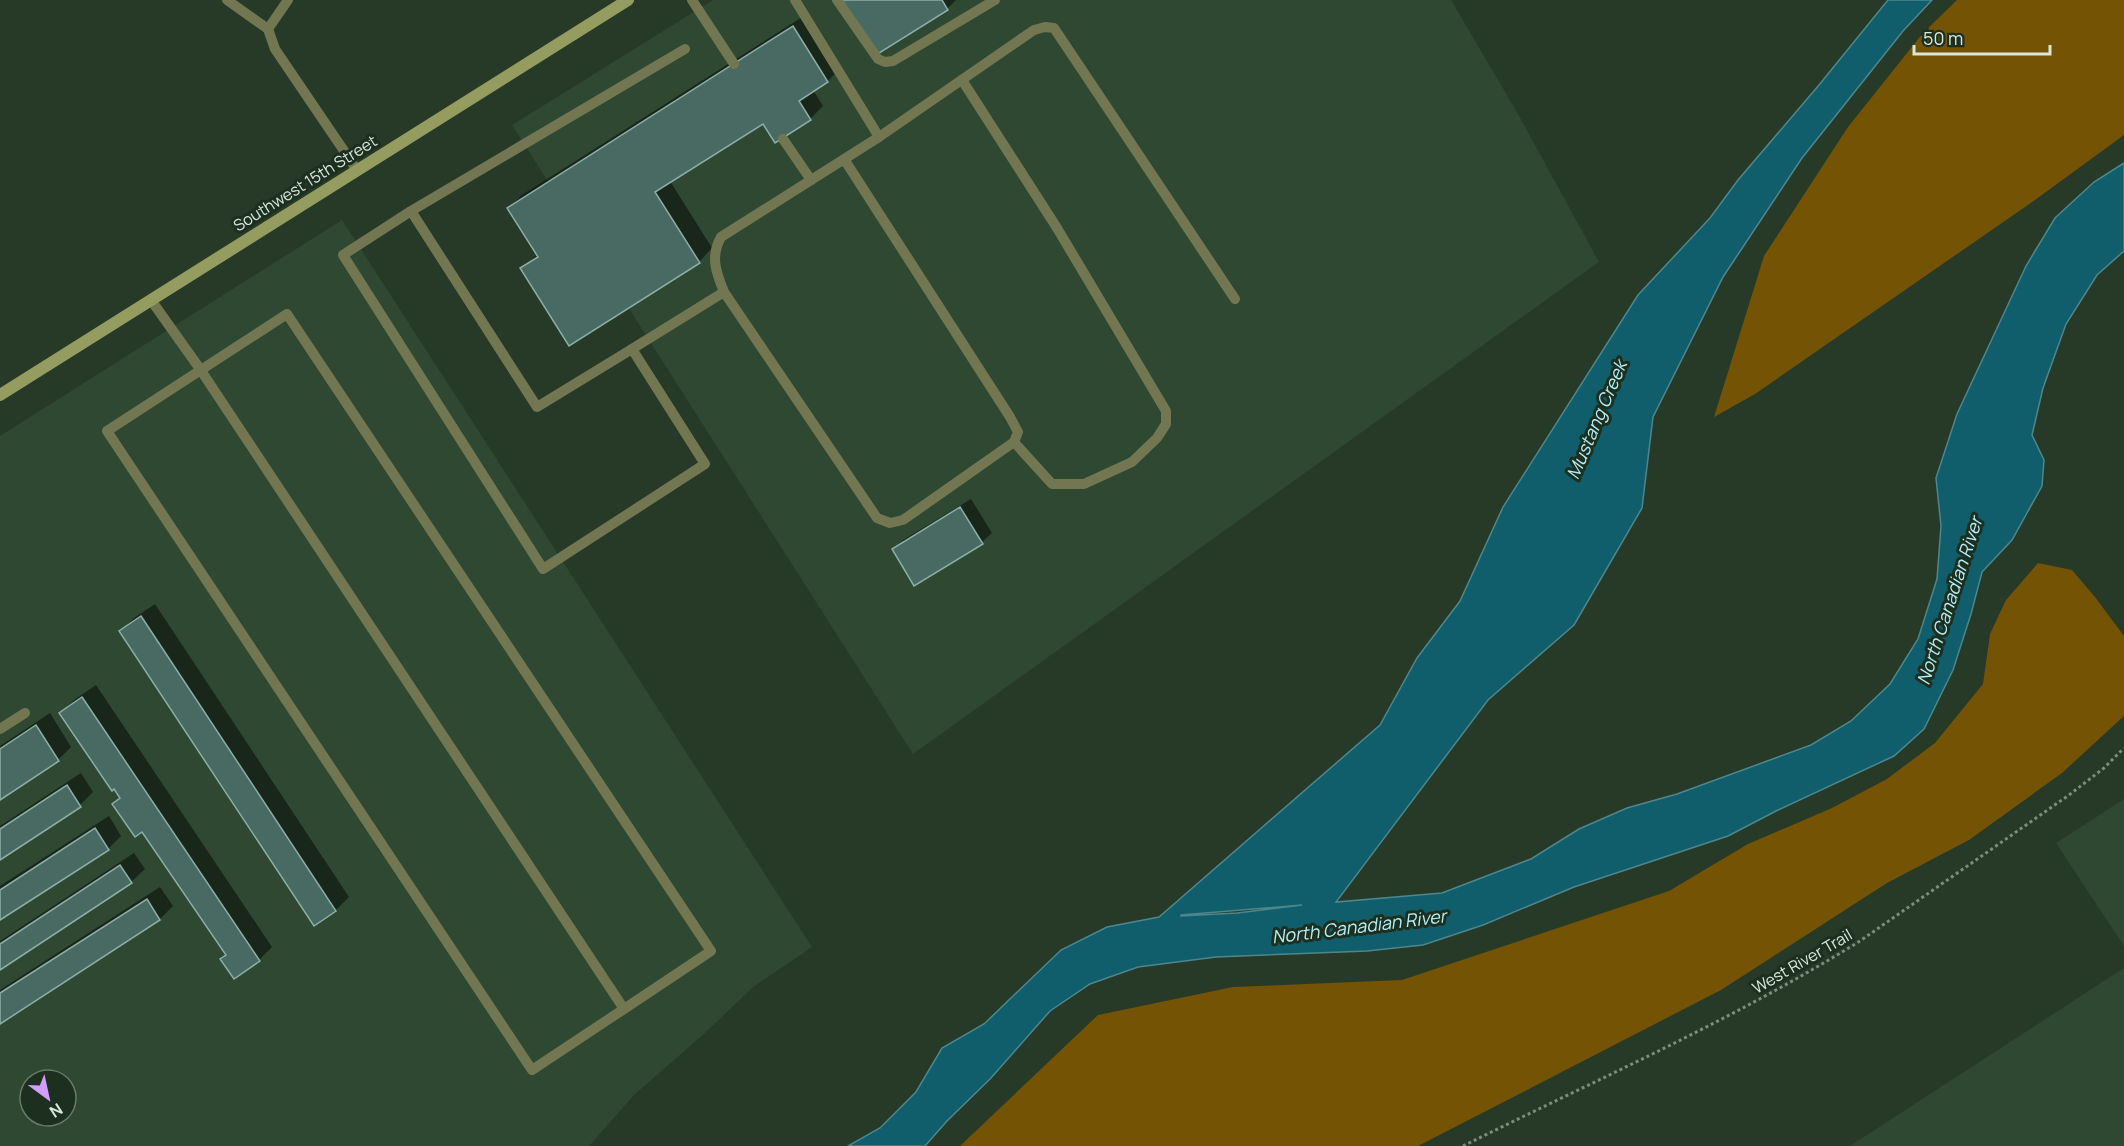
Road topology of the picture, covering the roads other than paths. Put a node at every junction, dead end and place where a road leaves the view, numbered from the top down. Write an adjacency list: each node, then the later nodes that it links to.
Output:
1 (227, 0): 9 (lane)
2 (288, 0): 9 (lane)
3 (692, 0): 11 (lane)
4 (795, 0): 13 (lane)
5 (837, 0): 8 (lane)
6 (995, 0): 8 (lane)
7 (623, 1): 16 (main road, Southwest 15th Street)
8 (983, 3)
9 (268, 29): 16 (lane)
10 (685, 49): 18 (lane)
11 (734, 64)
12 (962, 80): 13 (lane); 20 (lane); 25 (lane)
13 (879, 137): 15 (lane)
14 (783, 139): 17 (lane)
15 (844, 159): 17 (lane); 25 (lane)
16 (357, 170): 21 (main road, Southwest 15th Street)
17 (811, 180): 19 (lane)
18 (411, 211): 22 (lane); 22 (lane)
19 (724, 292): 22 (lane); 25 (lane)
20 (1235, 299)
21 (151, 300): 23 (lane); 24 (main road, Southwest 15th Street)
22 (632, 350)
23 (200, 369): 28 (lane); 28 (lane); 28 (lane)
24 (0, 395)
25 (1014, 442)
26 (25, 713): 27 (lane)
27 (0, 729)
28 (624, 1008)

